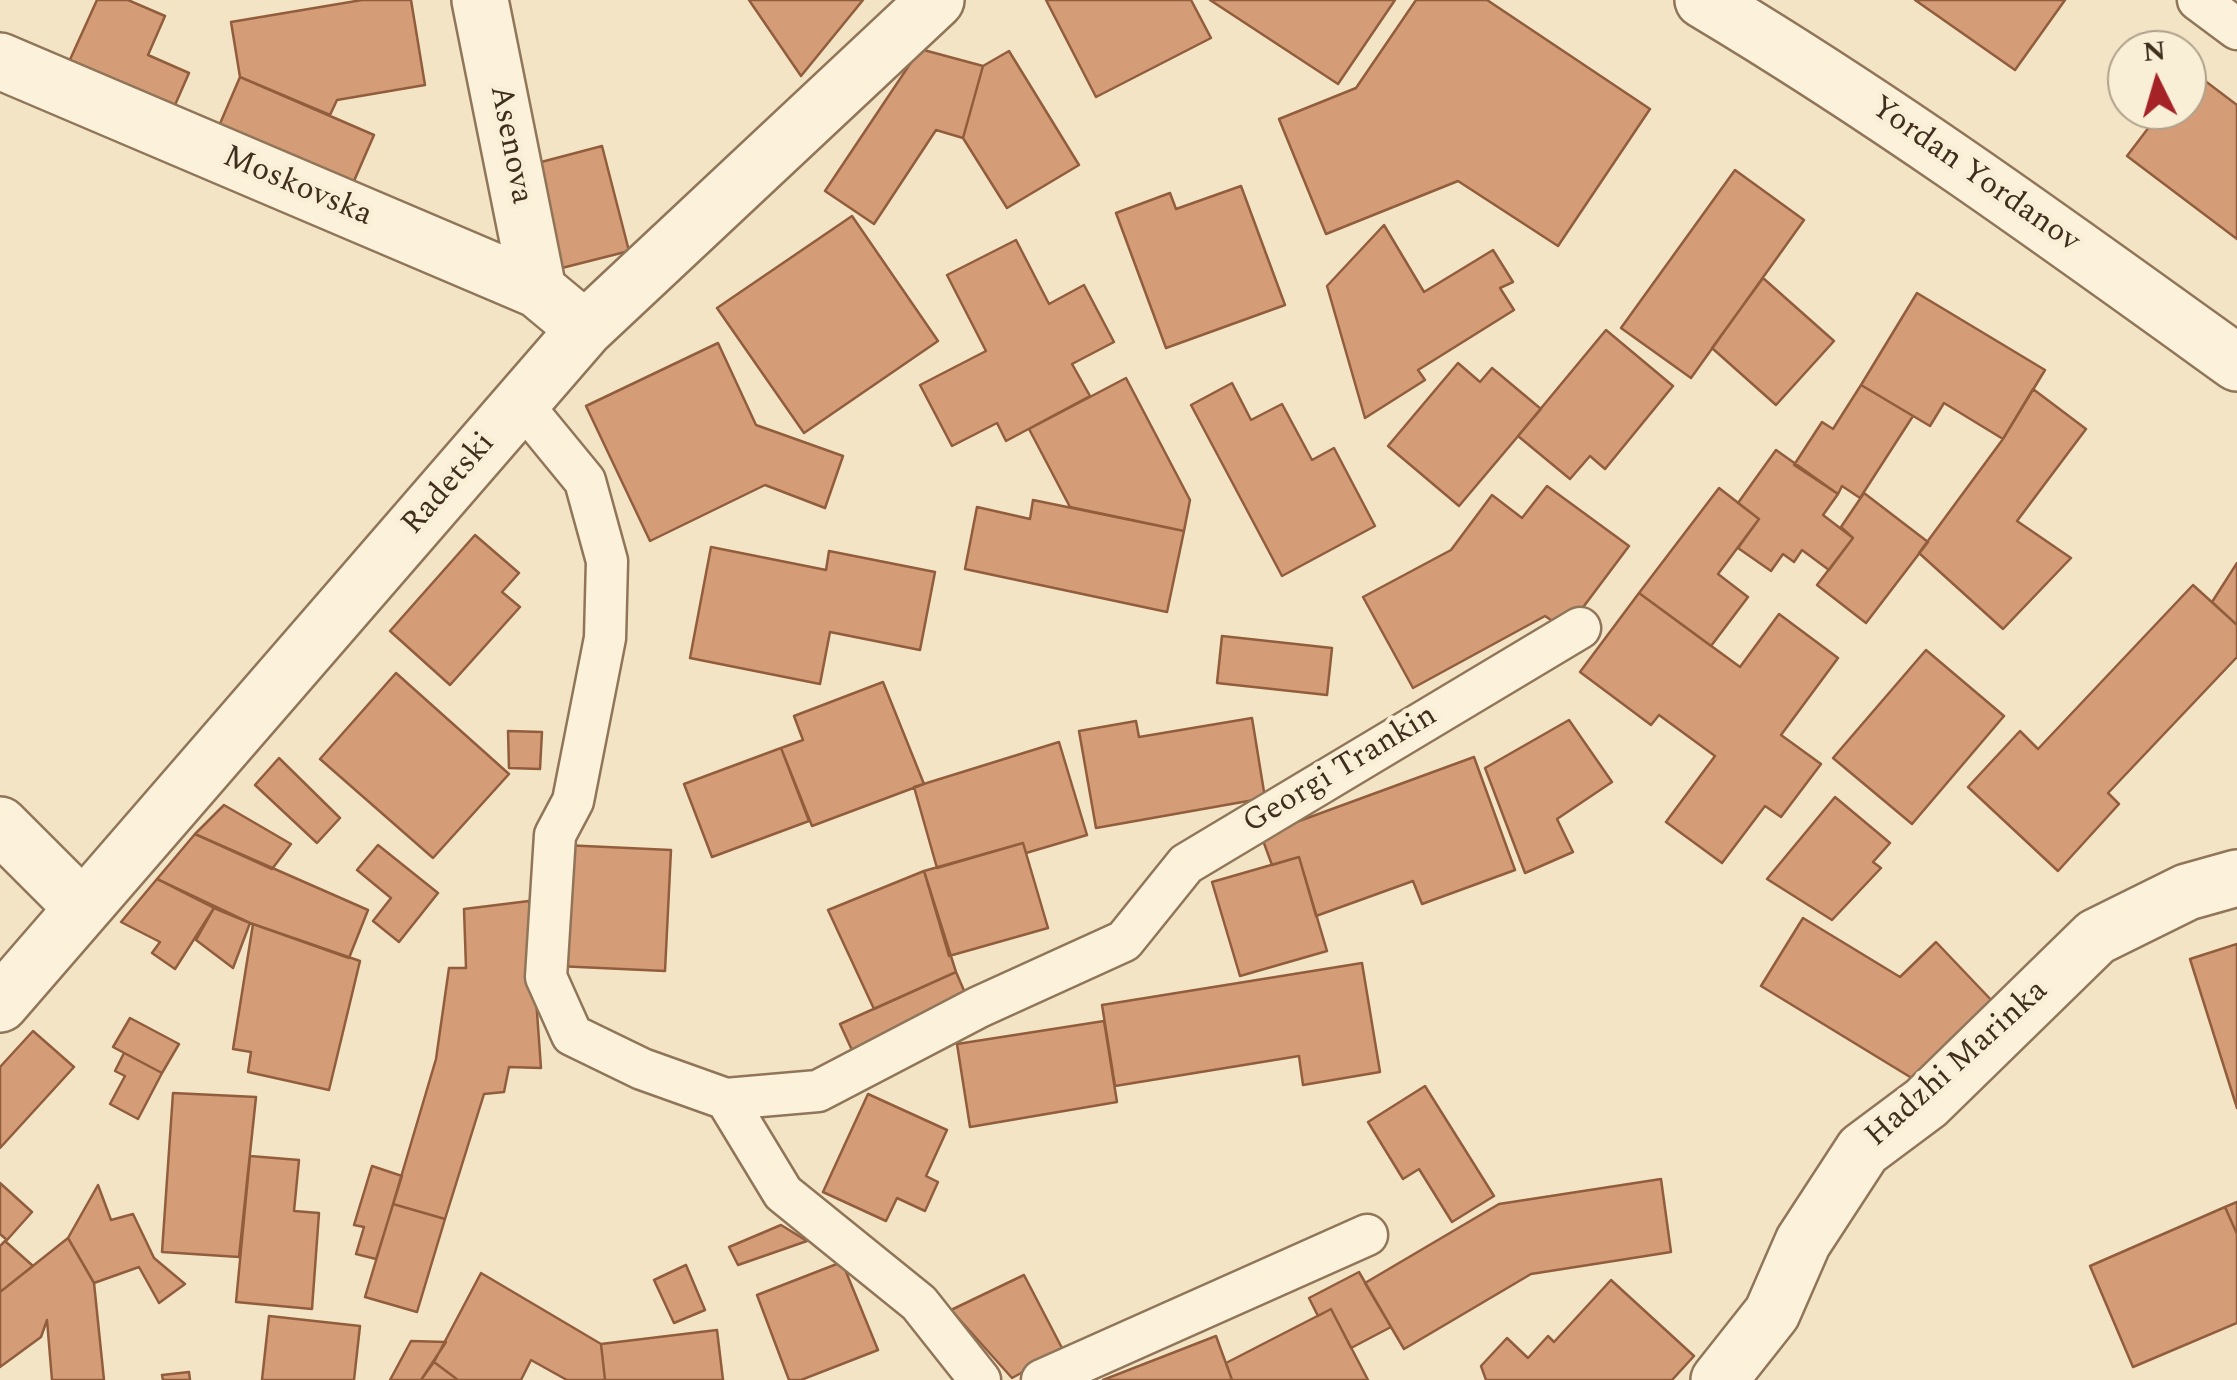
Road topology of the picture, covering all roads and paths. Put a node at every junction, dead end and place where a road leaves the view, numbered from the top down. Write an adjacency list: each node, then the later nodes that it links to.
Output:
1 (480, 0): 7 (street, Asenova)
2 (936, 0): 8 (street, Radetski)
3 (1704, 0): 9 (street, Yordan Yordanov)
4 (2198, 0): 5 (lane)
5 (2237, 29)
6 (0, 61): 7 (street, Moskovska)
7 (538, 290): 8 (street, Moskovska)
8 (585, 329): 10 (street, Radetski)
9 (2237, 363)
10 (520, 403): 14 (street, Radetski); 16 (lane)
11 (1580, 628): 16 (lane, Georgi Trankin)
12 (0, 825): 14 (street)
13 (2237, 878): 20 (street, Hadzhi Marinka)
14 (84, 908): 15 (street, Radetski)
15 (0, 1004)
16 (726, 1099): 18 (lane)
17 (1367, 1235): 19 (lane)
18 (980, 1380)
19 (1042, 1380)
20 (1718, 1380)

